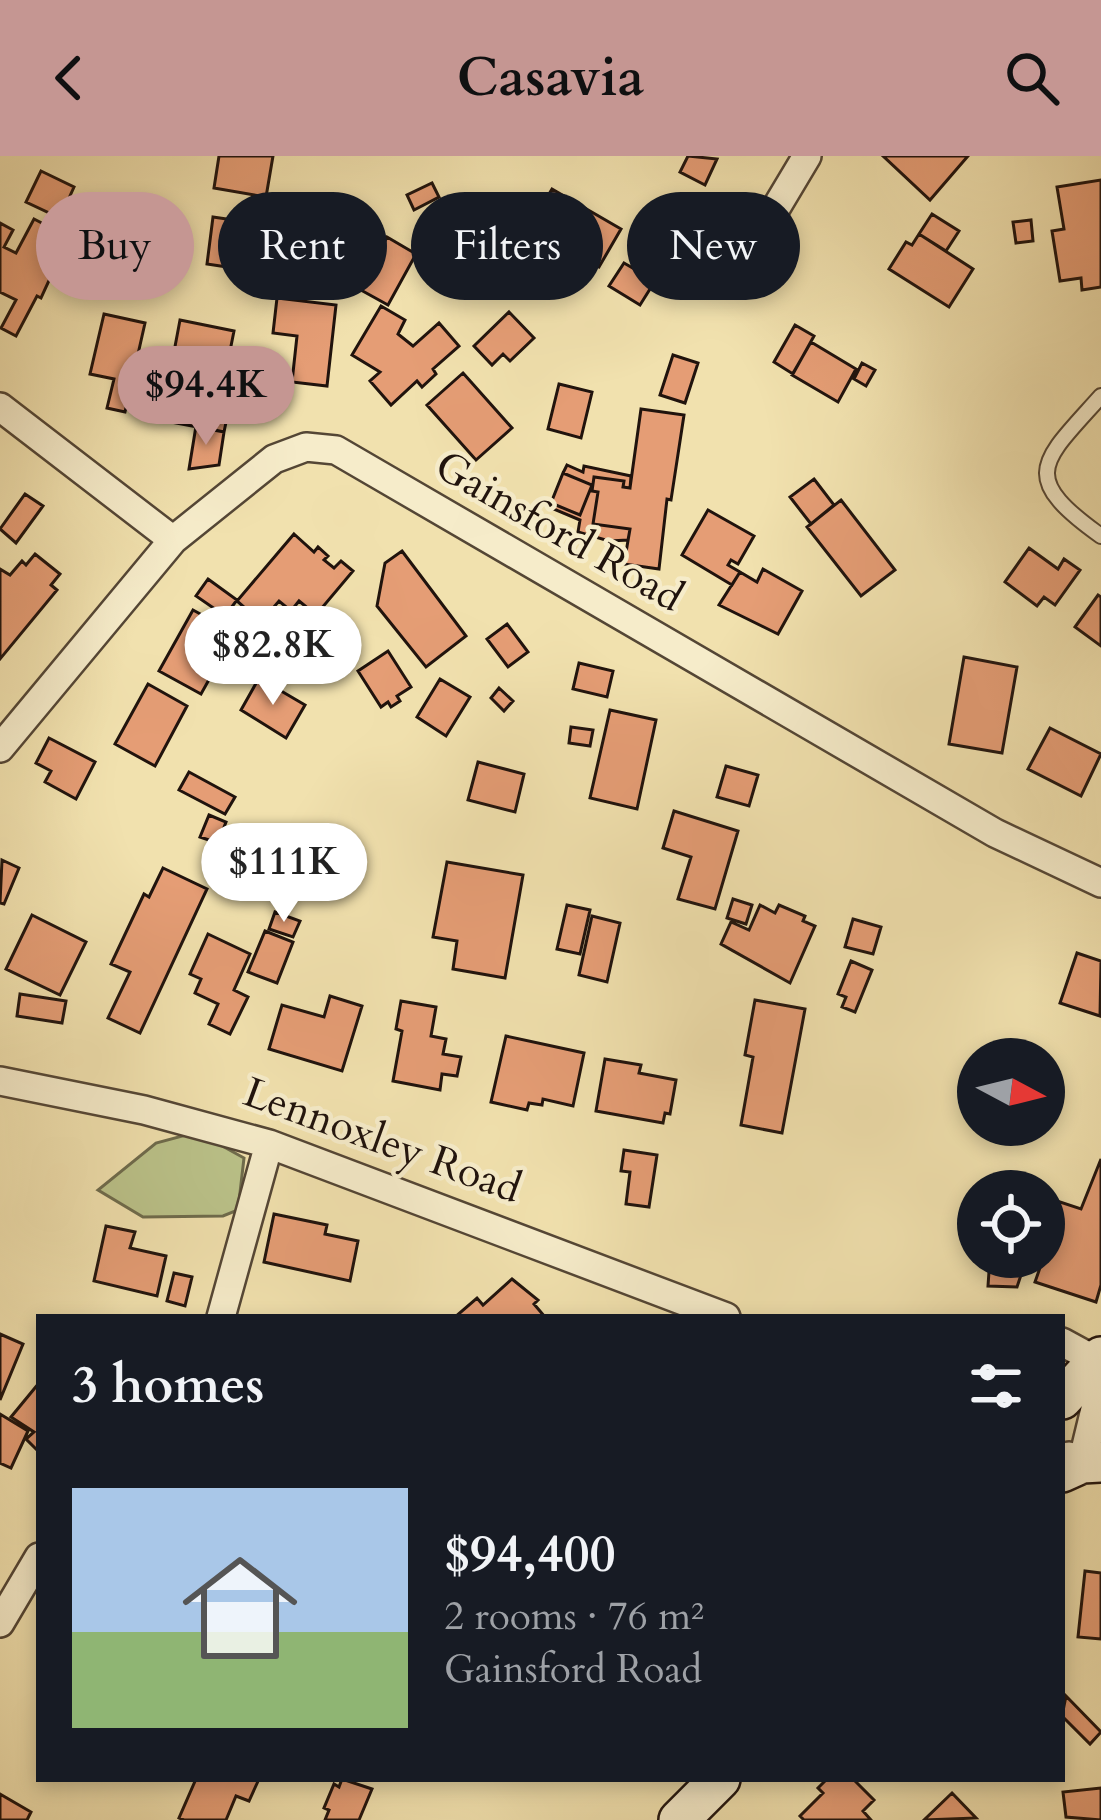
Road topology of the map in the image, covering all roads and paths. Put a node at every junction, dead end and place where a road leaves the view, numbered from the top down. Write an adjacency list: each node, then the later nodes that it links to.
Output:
1 (807, 156): 2 (street)
2 (785, 192)
3 (1101, 396): 5 (lane)
4 (0, 407): 6 (street)
5 (1101, 536)
6 (172, 540): 7 (street, Gainsford Road); 8 (street, Gainsford Road)
7 (0, 748)
8 (1101, 883)
9 (0, 1081): 10 (street, Lennoxley Road)
10 (268, 1144): 11 (street); 12 (street, Lennoxley Road)
11 (222, 1314)
12 (718, 1314)
13 (1086, 1353): 14 (street); 15 (street)
14 (1065, 1393)
15 (1077, 1462)
16 (36, 1562): 17 (street)
17 (0, 1623)
18 (716, 1782): 19 (street)
19 (679, 1820)

